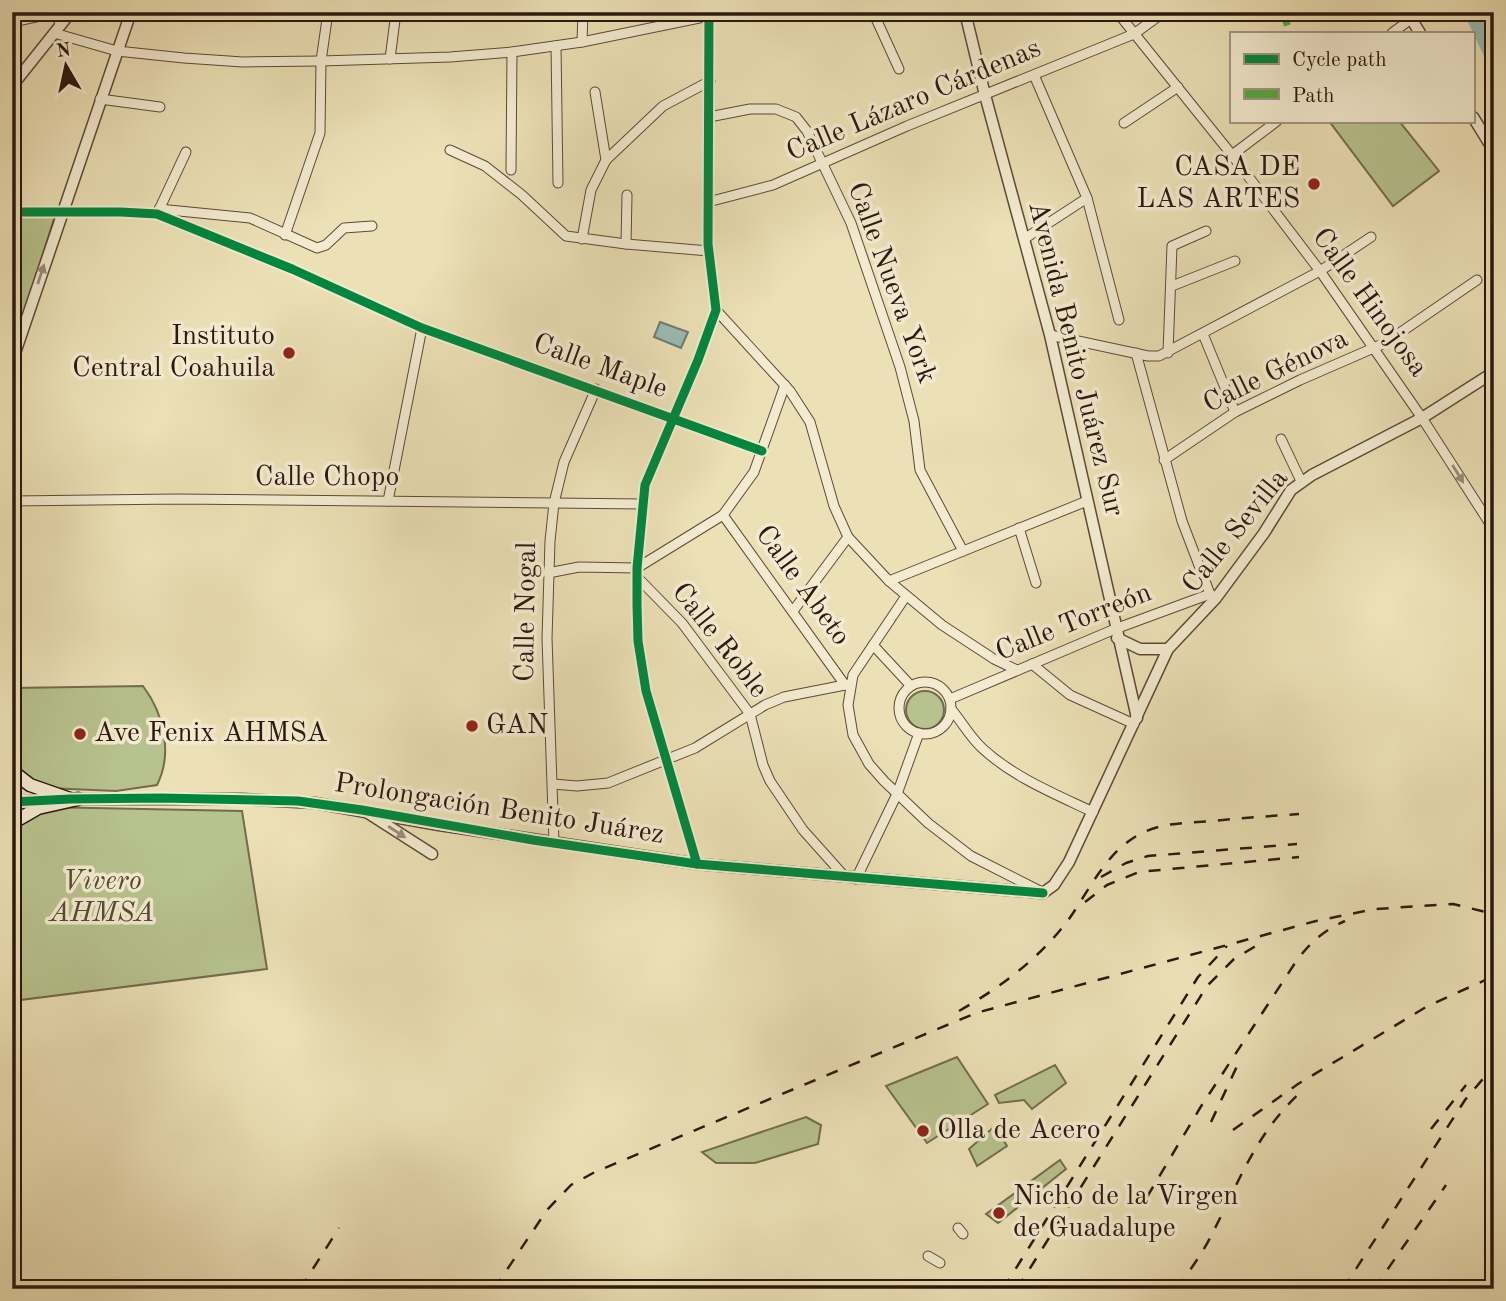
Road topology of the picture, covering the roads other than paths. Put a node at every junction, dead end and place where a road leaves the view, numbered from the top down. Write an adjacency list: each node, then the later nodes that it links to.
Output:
1 (26, 12): 12 (street)
2 (71, 12): 15 (street)
3 (131, 12): 21 (street)
4 (328, 12): 24 (street)
5 (397, 12): 23 (street)
6 (583, 12): 19 (street)
7 (873, 12): 25 (street)
8 (965, 12): 31 (street, Avenida Benito Juárez Sur)
9 (1117, 12): 18 (street, Calle Hinojosa)
10 (1164, 12): 18 (street, Calle Lázaro Cárdenas)
11 (709, 14): 19 (street); 27 (street)
12 (12, 15)
13 (1409, 15): 16 (street); 17 (street)
14 (12, 22): 15 (street)
15 (58, 29): 21 (street); 28 (street)
16 (1393, 32)
17 (1419, 32)
18 (1134, 34): 26 (street, Calle Lázaro Cárdenas); 29 (street, Calle Hinojosa)
19 (582, 42): 20 (street)
20 (556, 46): 22 (street); 45 (street)
21 (117, 51): 24 (street); 32 (street)
22 (512, 52): 23 (street); 44 (street)
23 (390, 59): 24 (street)
24 (321, 61): 54 (street)
25 (899, 69)
26 (1034, 75): 31 (street, Calle Lázaro Cárdenas); 47 (street)
27 (710, 81): 34 (street); 42 (street)
28 (12, 86)
29 (1178, 88): 37 (street); 41 (street, Calle Hinojosa)
30 (595, 92): 42 (street)
31 (985, 94): 43 (street, Calle Lázaro Cárdenas); 57 (street, Avenida Benito Juárez Sur)
32 (100, 99): 33 (street); 49 (street)
33 (160, 107)
34 (709, 117): 43 (street, Calle Nueva York); 48 (street)
35 (1474, 119): 39 (street)
36 (1276, 122): 41 (street)
37 (1124, 123)
38 (450, 150): 56 (street)
39 (1494, 151)
40 (186, 152): 50 (street)
41 (1232, 155): 61 (street, Calle Hinojosa)
42 (606, 160): 56 (street)
43 (822, 164): 48 (street, Calle Lázaro Cárdenas); 92 (street, Calle Nueva York)
44 (511, 170)
45 (558, 183)
46 (626, 195): 58 (street)
47 (1087, 198): 57 (street); 65 (street)
48 (708, 202): 59 (street)
49 (62, 211): 50 (street); 51 (street); 72 (street, one-way to 49)
50 (158, 211): 54 (street); 66 (street, Calle Maple)
51 (12, 212)
52 (372, 226): 54 (street)
53 (1206, 231): 63 (street)
54 (285, 235)
55 (1371, 237): 61 (street)
56 (582, 239): 58 (street)
57 (1024, 239): 68 (street, Avenida Benito Juárez Sur)
58 (625, 244): 59 (street)
59 (709, 251): 64 (street)
60 (1235, 261): 63 (street)
61 (1320, 271): 67 (street); 69 (street, Calle Hinojosa)
62 (1477, 280): 69 (street, Calle Génova)
63 (1172, 286): 71 (street)
64 (716, 310): 74 (street); 77 (street)
65 (1119, 320)
66 (422, 328): 75 (street, Calle Maple); 84 (street)
67 (1203, 334): 71 (street); 76 (street)
68 (1050, 335): 70 (street); 85 (street, Avenida Benito Juárez Sur)
69 (1375, 349): 76 (street, Calle Génova); 78 (street, Calle Hinojosa)
70 (1136, 353): 71 (street); 81 (street)
71 (1168, 353)
72 (12, 362)
73 (1494, 372): 78 (street, Calle Sevilla)
74 (785, 385): 80 (street); 91 (street)
75 (596, 389): 77 (street, Calle Maple); 86 (street, Calle Nogal)
76 (1235, 412): 81 (street, Calle Génova)
77 (674, 418): 80 (street, Calle Maple); 87 (street)
78 (1422, 418): 82 (street, Calle Sevilla); 90 (street, Calle Hinojosa, one-way to 90)
79 (1281, 439): 82 (street)
80 (762, 451): 88 (street)
81 (1164, 460): 98 (street)
82 (1301, 481): 98 (street, Calle Sevilla)
83 (12, 501): 84 (street, Calle Chopo)
84 (388, 501): 86 (street, Calle Chopo)
85 (1087, 501): 89 (street); 100 (street, Avenida Benito Juárez Sur)
86 (554, 503): 87 (street, Calle Chopo); 93 (street, Calle Nogal)
87 (642, 504): 94 (street)
88 (723, 515): 94 (street); 99 (street, Calle Abeto)
89 (1020, 528): 92 (street); 96 (street)
90 (1494, 530)
91 (848, 537): 95 (street); 99 (street)
92 (963, 551): 95 (street)
93 (548, 573): 94 (street); 113 (street, Calle Nogal)
94 (637, 573): 108 (street, Calle Roble); 111 (street)
95 (889, 581): 97 (street)
96 (1036, 583)
97 (906, 596): 101 (street); 104 (street)
98 (1213, 596): 100 (street, Calle Torreón); 102 (street, Calle Sevilla)
99 (793, 611): 105 (street, Calle Abeto)
100 (1116, 633): 102 (street); 103 (street, Calle Torreón); 109 (street, Avenida Benito Juárez Sur)
101 (873, 645): 105 (street); 106 (street)
102 (1168, 649): 109 (street, Calle Sevilla)
103 (1032, 664): 104 (street, Calle Torreón); 109 (street)
104 (1017, 670): 107 (street, Calle Torreón)
105 (847, 684): 108 (street); 114 (street)
106 (911, 686): 107 (street); 110 (street)
107 (950, 704): 110 (street); 118 (street)
108 (750, 715): 111 (street); 123 (street, Calle Roble)
109 (1135, 721): 118 (street)
110 (919, 733): 114 (street)
111 (666, 761): 113 (street); 122 (street)
112 (12, 771): 115 (main road)
113 (553, 784): 120 (street, Calle Nogal)
114 (897, 794): 123 (street); 124 (street)
115 (74, 799): 116 (street, Prolongación Benito Juárez); 117 (street, Prolongación Benito Juárez); 119 (main road)
116 (12, 802)
117 (362, 810): 120 (street, Prolongación Benito Juárez); 121 (street, one-way to 121)
118 (1093, 812): 124 (street)
119 (12, 823)
120 (554, 843): 122 (street, Prolongación Benito Juárez)
121 (432, 854)
122 (697, 864): 123 (street, Prolongación Benito Juárez)
123 (851, 878): 124 (street, Prolongación Benito Juárez)
124 (1043, 893)
125 (928, 1256): 126 (street)
126 (940, 1263)

